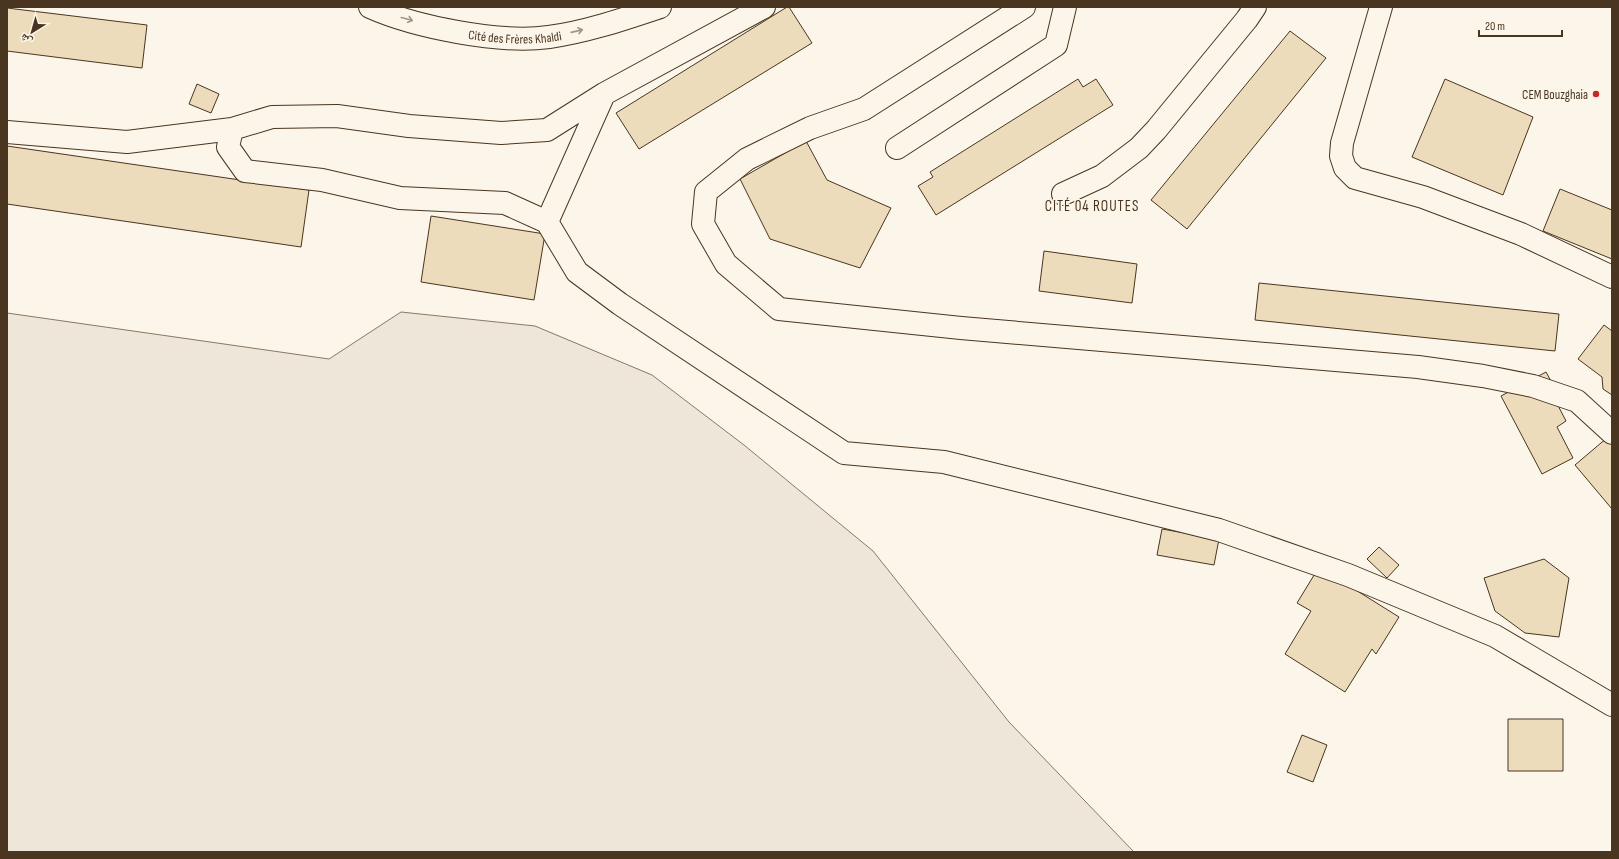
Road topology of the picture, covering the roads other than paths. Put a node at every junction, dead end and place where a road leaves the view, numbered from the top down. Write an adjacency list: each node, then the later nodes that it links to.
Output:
1 (370, 7): 2 (street, Cité des Frères Khaldi, one-way to 2)
2 (660, 7)
3 (764, 7): 8 (street)
4 (1024, 7): 15 (street)
5 (1066, 7): 11 (street)
6 (1255, 7): 12 (street)
7 (1381, 7): 14 (street)
8 (604, 94): 9 (street); 13 (street)
9 (232, 129): 10 (street); 13 (street)
10 (7, 132)
11 (897, 148)
12 (1063, 194)
13 (547, 222): 16 (street)
14 (1612, 277)
15 (1612, 433)
16 (1612, 705)

